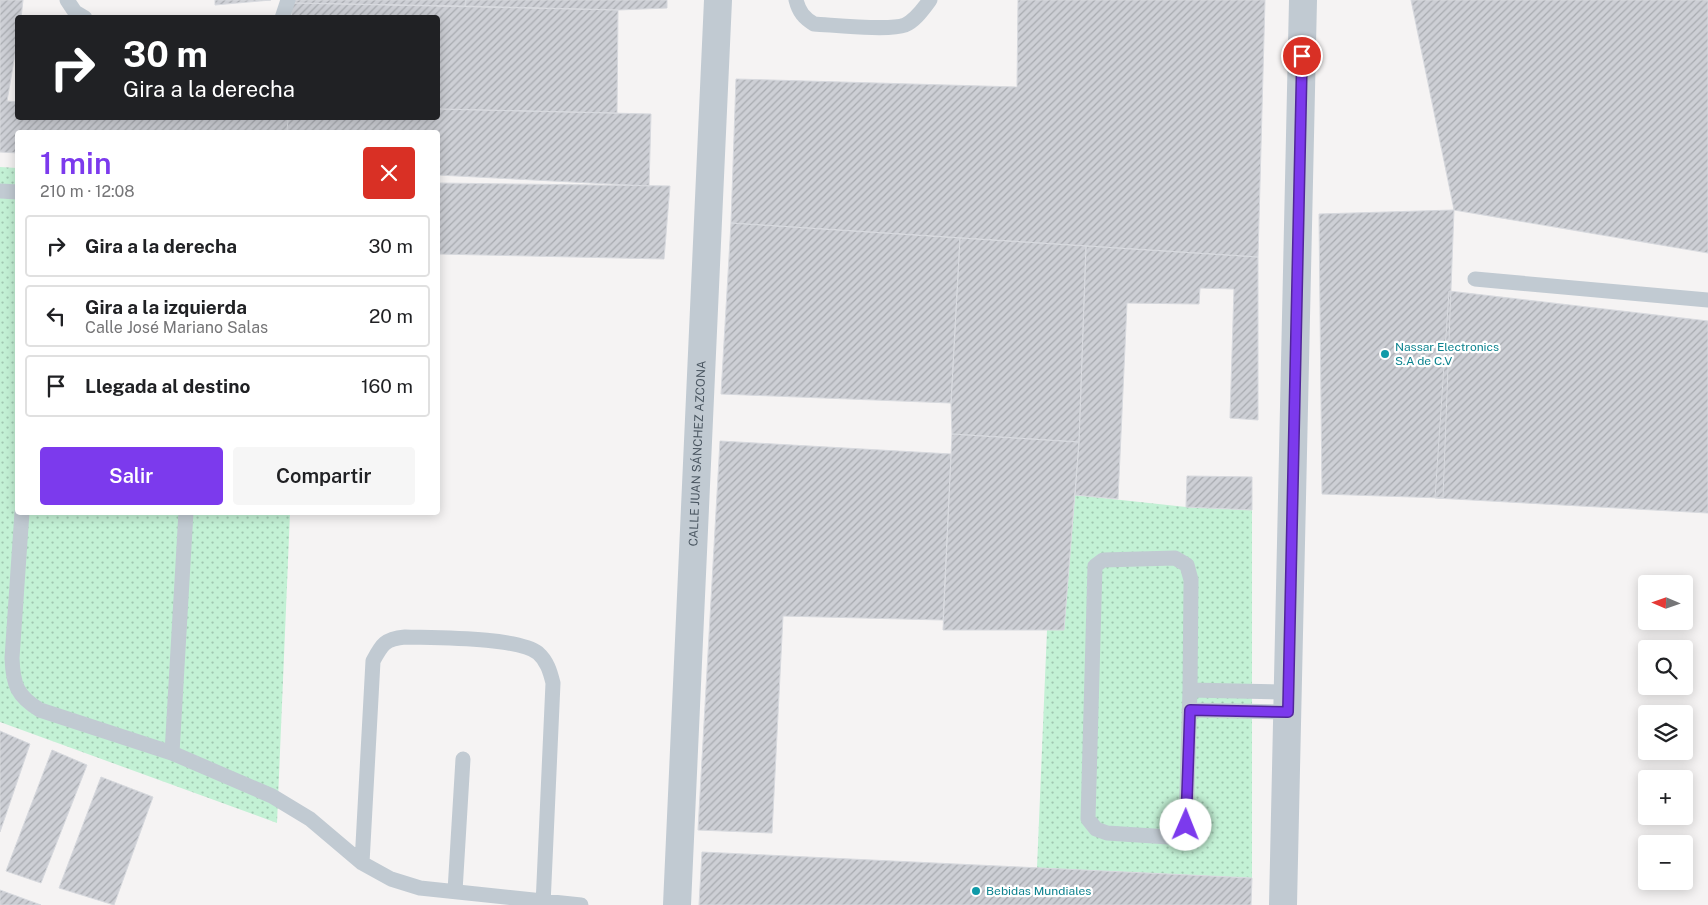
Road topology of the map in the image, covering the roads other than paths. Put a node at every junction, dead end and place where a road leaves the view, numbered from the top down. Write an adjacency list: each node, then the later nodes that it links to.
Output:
1 (67, 0): 7 (lane)
2 (288, 0): 8 (lane)
3 (718, 0): 24 (street, CALLE JUAN SÁNCHEZ AZCONA)
4 (796, 0): 5 (lane)
5 (930, 0)
6 (1303, 0): 16 (street)
7 (80, 15)
8 (283, 15)
9 (0, 191): 10 (lane)
10 (15, 192)
11 (1475, 279): 12 (lane)
12 (1708, 300)
13 (22, 515): 18 (lane)
14 (186, 515): 18 (lane)
15 (1190, 690): 16 (lane); 17 (lane); 17 (lane)
16 (1288, 702): 17 (lane); 25 (street)
17 (1190, 710)
18 (172, 753): 20 (lane)
19 (463, 759): 21 (lane)
20 (362, 863): 21 (lane); 22 (lane)
21 (455, 892): 22 (lane)
22 (543, 903): 23 (lane)
23 (581, 905)
24 (677, 905)
25 (1283, 905)

